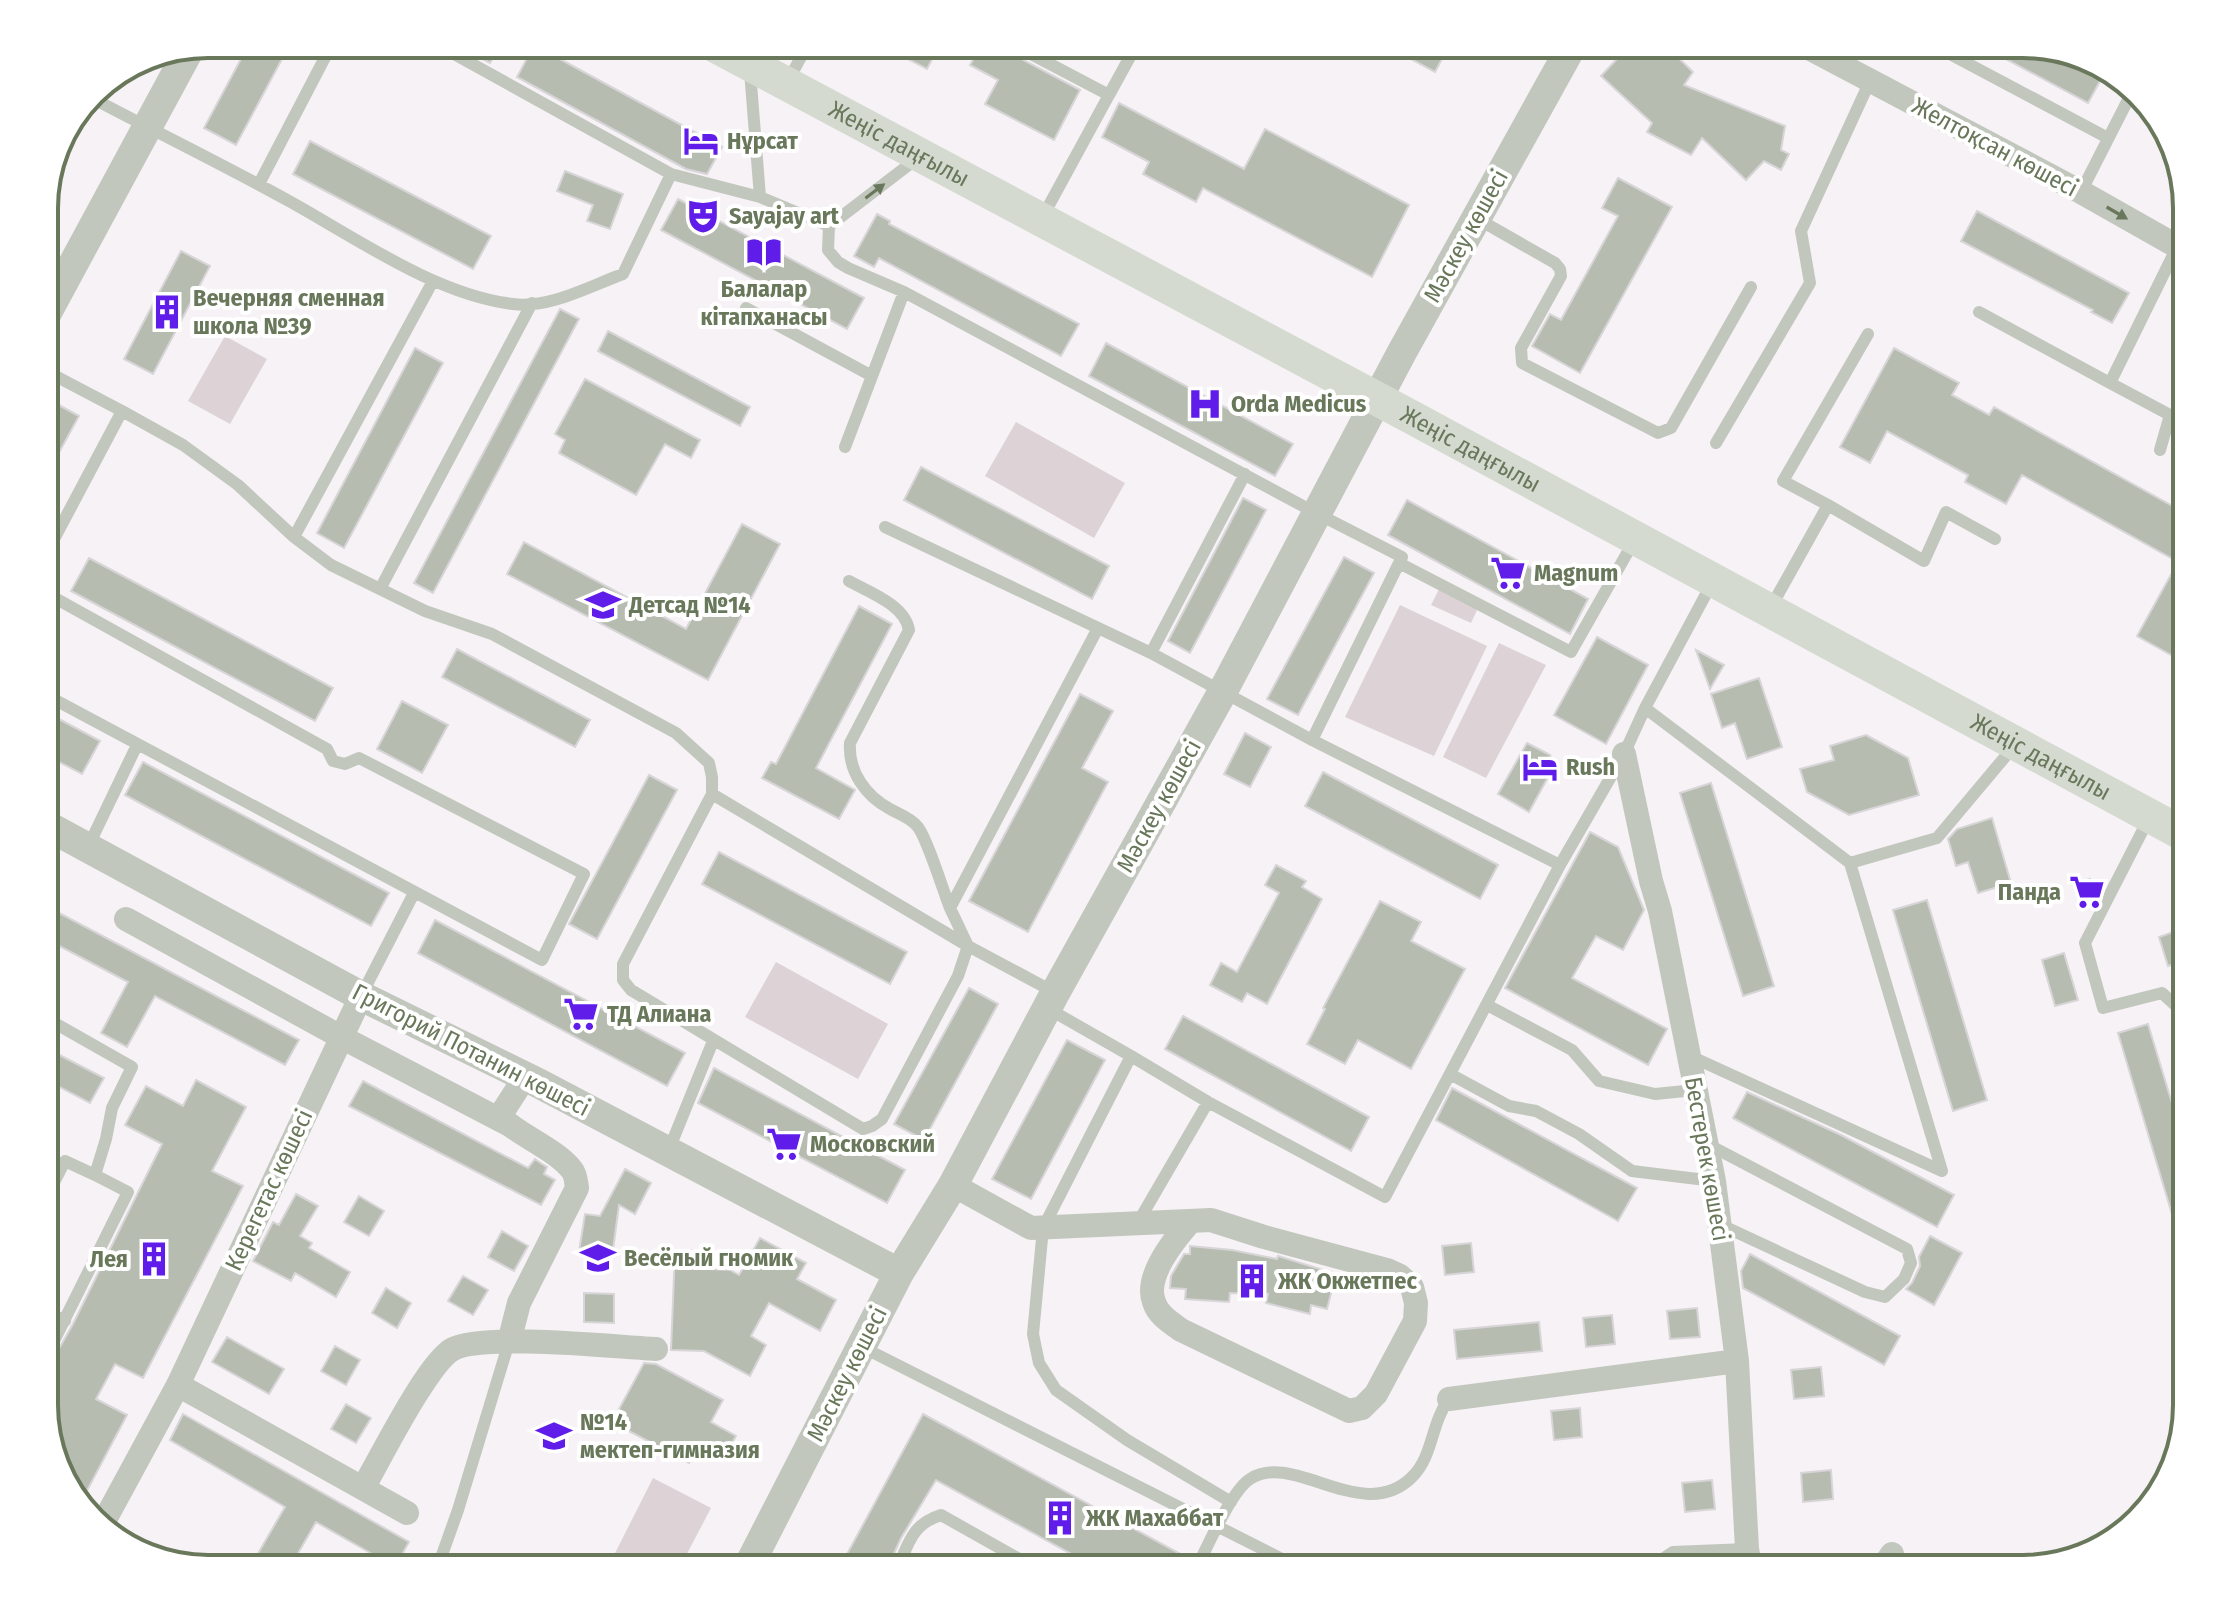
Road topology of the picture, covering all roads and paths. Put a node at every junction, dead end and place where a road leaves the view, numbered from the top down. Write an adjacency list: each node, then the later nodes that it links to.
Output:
1 (325, 58): 21 (lane)
2 (461, 58): 20 (lane)
3 (738, 58): 11 (main road, Жеңіс даңғылы)
4 (800, 58): 13 (lane)
5 (1039, 58): 14 (lane)
6 (1129, 58): 14 (lane)
7 (1565, 58): 24 (street, Мәскеу көшесі)
8 (1827, 58): 12 (street, Желтоқсан көшесі)
9 (1957, 58): 18 (lane)
10 (184, 60): 17 (street)
11 (749, 64): 13 (main road, Жеңіс даңғылы); 23 (lane)
12 (1870, 81): 22 (street, Желтоқсан көшесі); 42 (lane)
13 (787, 83): 19 (main road, Жеңіс даңғылы)
14 (1109, 95): 25 (lane)
15 (2127, 101): 18 (lane)
16 (101, 103): 17 (lane)
17 (148, 127): 21 (lane); 31 (street)
18 (2108, 138): 22 (lane)
19 (921, 156): 25 (main road, Жеңіс даңғылы); 26 (lane, one-way to 19)
20 (671, 174): 23 (lane); 33 (lane)
21 (259, 184): 29 (lane)
22 (2081, 192): 27 (street, Желтоқсан көшесі, one-way to 27)
23 (760, 197): 26 (lane)
24 (1476, 218): 30 (lane); 40 (street, Мәскеу көшесі)
25 (1040, 221): 40 (main road, Жеңіс даңғылы)
26 (829, 226): 32 (lane)
27 (2173, 245)
28 (2173, 267): 39 (lane)
29 (433, 281): 33 (lane); 50 (lane)
30 (1751, 287)
31 (58, 292)
32 (904, 292): 37 (lane); 45 (lane)
33 (532, 303): 56 (lane)
34 (746, 308): 37 (lane)
35 (1979, 312): 39 (lane)
36 (1868, 334): 46 (lane)
37 (872, 376): 43 (lane)
38 (58, 377): 41 (lane)
39 (2110, 383): 44 (lane)
40 (1377, 398): 47 (street, Мәскеу көшесі); 51 (main road, Жеңіс даңғылы)
41 (122, 411): 49 (lane); 50 (lane)
42 (1716, 443)
43 (845, 447)
44 (2160, 450)
45 (1245, 474): 47 (lane); 60 (lane)
46 (1828, 505): 52 (lane); 58 (lane)
47 (1316, 513): 53 (lane); 61 (street, Мәскеу көшесі)
48 (885, 527): 59 (lane)
49 (58, 532)
50 (294, 537): 56 (lane)
51 (1636, 537): 53 (lane); 54 (main road, Жеңіс даңғылы)
52 (1995, 539)
53 (1399, 563): 64 (lane)
54 (1713, 580): 58 (main road, Жеңіс даңғылы); 63 (lane)
55 (849, 581): 76 (lane)
56 (380, 589): 68 (lane)
57 (58, 600): 75 (lane)
58 (1769, 610): 66 (main road, Жеңіс даңғылы)
59 (1098, 628): 60 (lane); 76 (lane)
60 (1151, 653): 61 (lane)
61 (1223, 691): 64 (lane); 80 (street, Мәскеу көшесі)
62 (58, 702): 65 (lane)
63 (1645, 708): 67 (lane); 73 (lane)
64 (1312, 740): 74 (lane)
65 (137, 745): 72 (lane); 75 (lane)
66 (2015, 745): 69 (main road, Жеңіс даңғылы); 73 (lane)
67 (1624, 754): 74 (lane); 87 (street, Бестерек көшесі)
68 (712, 794): 78 (lane); 85 (lane)
69 (2150, 817): 70 (main road, Жеңіс даңғылы); 81 (lane)
70 (2173, 829)
71 (58, 832): 72 (street, Григорий Потанин көшесі)
72 (88, 848): 79 (street, Григорий Потанин көшесі)
73 (1850, 863): 87 (lane)
74 (1560, 865): 82 (lane)
75 (414, 893): 79 (lane)
76 (950, 908): 78 (lane)
77 (126, 919): 84 (street)
78 (968, 946): 80 (lane); 85 (lane)
79 (361, 996): 84 (street, Керегетас көшесі); 89 (street, Григорий Потанин көшесі)
80 (1051, 1000): 86 (lane); 98 (street, Мәскеу көшесі)
81 (2173, 1003)
82 (1487, 1005): 88 (lane); 90 (lane)
83 (58, 1025): 96 (lane)
84 (341, 1037): 92 (street); 111 (street, Керегетас көшесі)
85 (713, 1041): 94 (lane)
86 (1131, 1056): 91 (lane); 102 (lane)
87 (1690, 1056): 90 (street, Бестерек көшесі)
88 (1450, 1074): 91 (lane); 97 (lane)
89 (525, 1077): 92 (street); 94 (street, Григорий Потанин көшесі)
90 (1695, 1090): 93 (street, Бестерек көшесі)
91 (1208, 1102): 100 (lane)
92 (498, 1119): 107 (street)
93 (1706, 1143): 97 (street, Бестерек көшесі); 101 (lane)
94 (668, 1152): 103 (street, Григорий Потанин көшесі)
95 (58, 1175): 96 (lane)
96 (95, 1175): 105 (lane)
97 (1714, 1181): 101 (street, Бестерек көшесі)
98 (953, 1185): 102 (street); 103 (street, Мәскеу көшесі)
99 (1189, 1223): 99 (street); 100 (street)
100 (1137, 1224): 102 (street)
101 (1720, 1225): 110 (street, Бестерек көшесі)
102 (1043, 1228): 114 (lane)
103 (899, 1273): 108 (street, Мәскеу көшесі)
104 (58, 1317): 105 (lane)
105 (65, 1321): 106 (lane)
106 (58, 1334)
107 (509, 1342): 109 (street); 113 (street); 118 (lane)
108 (862, 1347): 117 (lane); 119 (street, Мәскеу көшесі)
109 (656, 1349)
110 (1737, 1361): 112 (street); 126 (street, Бестерек көшесі)
111 (178, 1385): 113 (street); 116 (street, Керегетас көшесі)
112 (1449, 1399): 114 (lane)
113 (363, 1488): 115 (street)
114 (1231, 1502): 117 (lane)
115 (407, 1513)
116 (107, 1516)
117 (1219, 1527): 122 (lane); 123 (lane)
118 (442, 1555)
119 (755, 1555)
120 (904, 1555): 121 (lane)
121 (1012, 1555)
122 (1204, 1555)
123 (1274, 1555)
124 (1669, 1555): 125 (lane)
125 (1706, 1555)
126 (1749, 1555)

